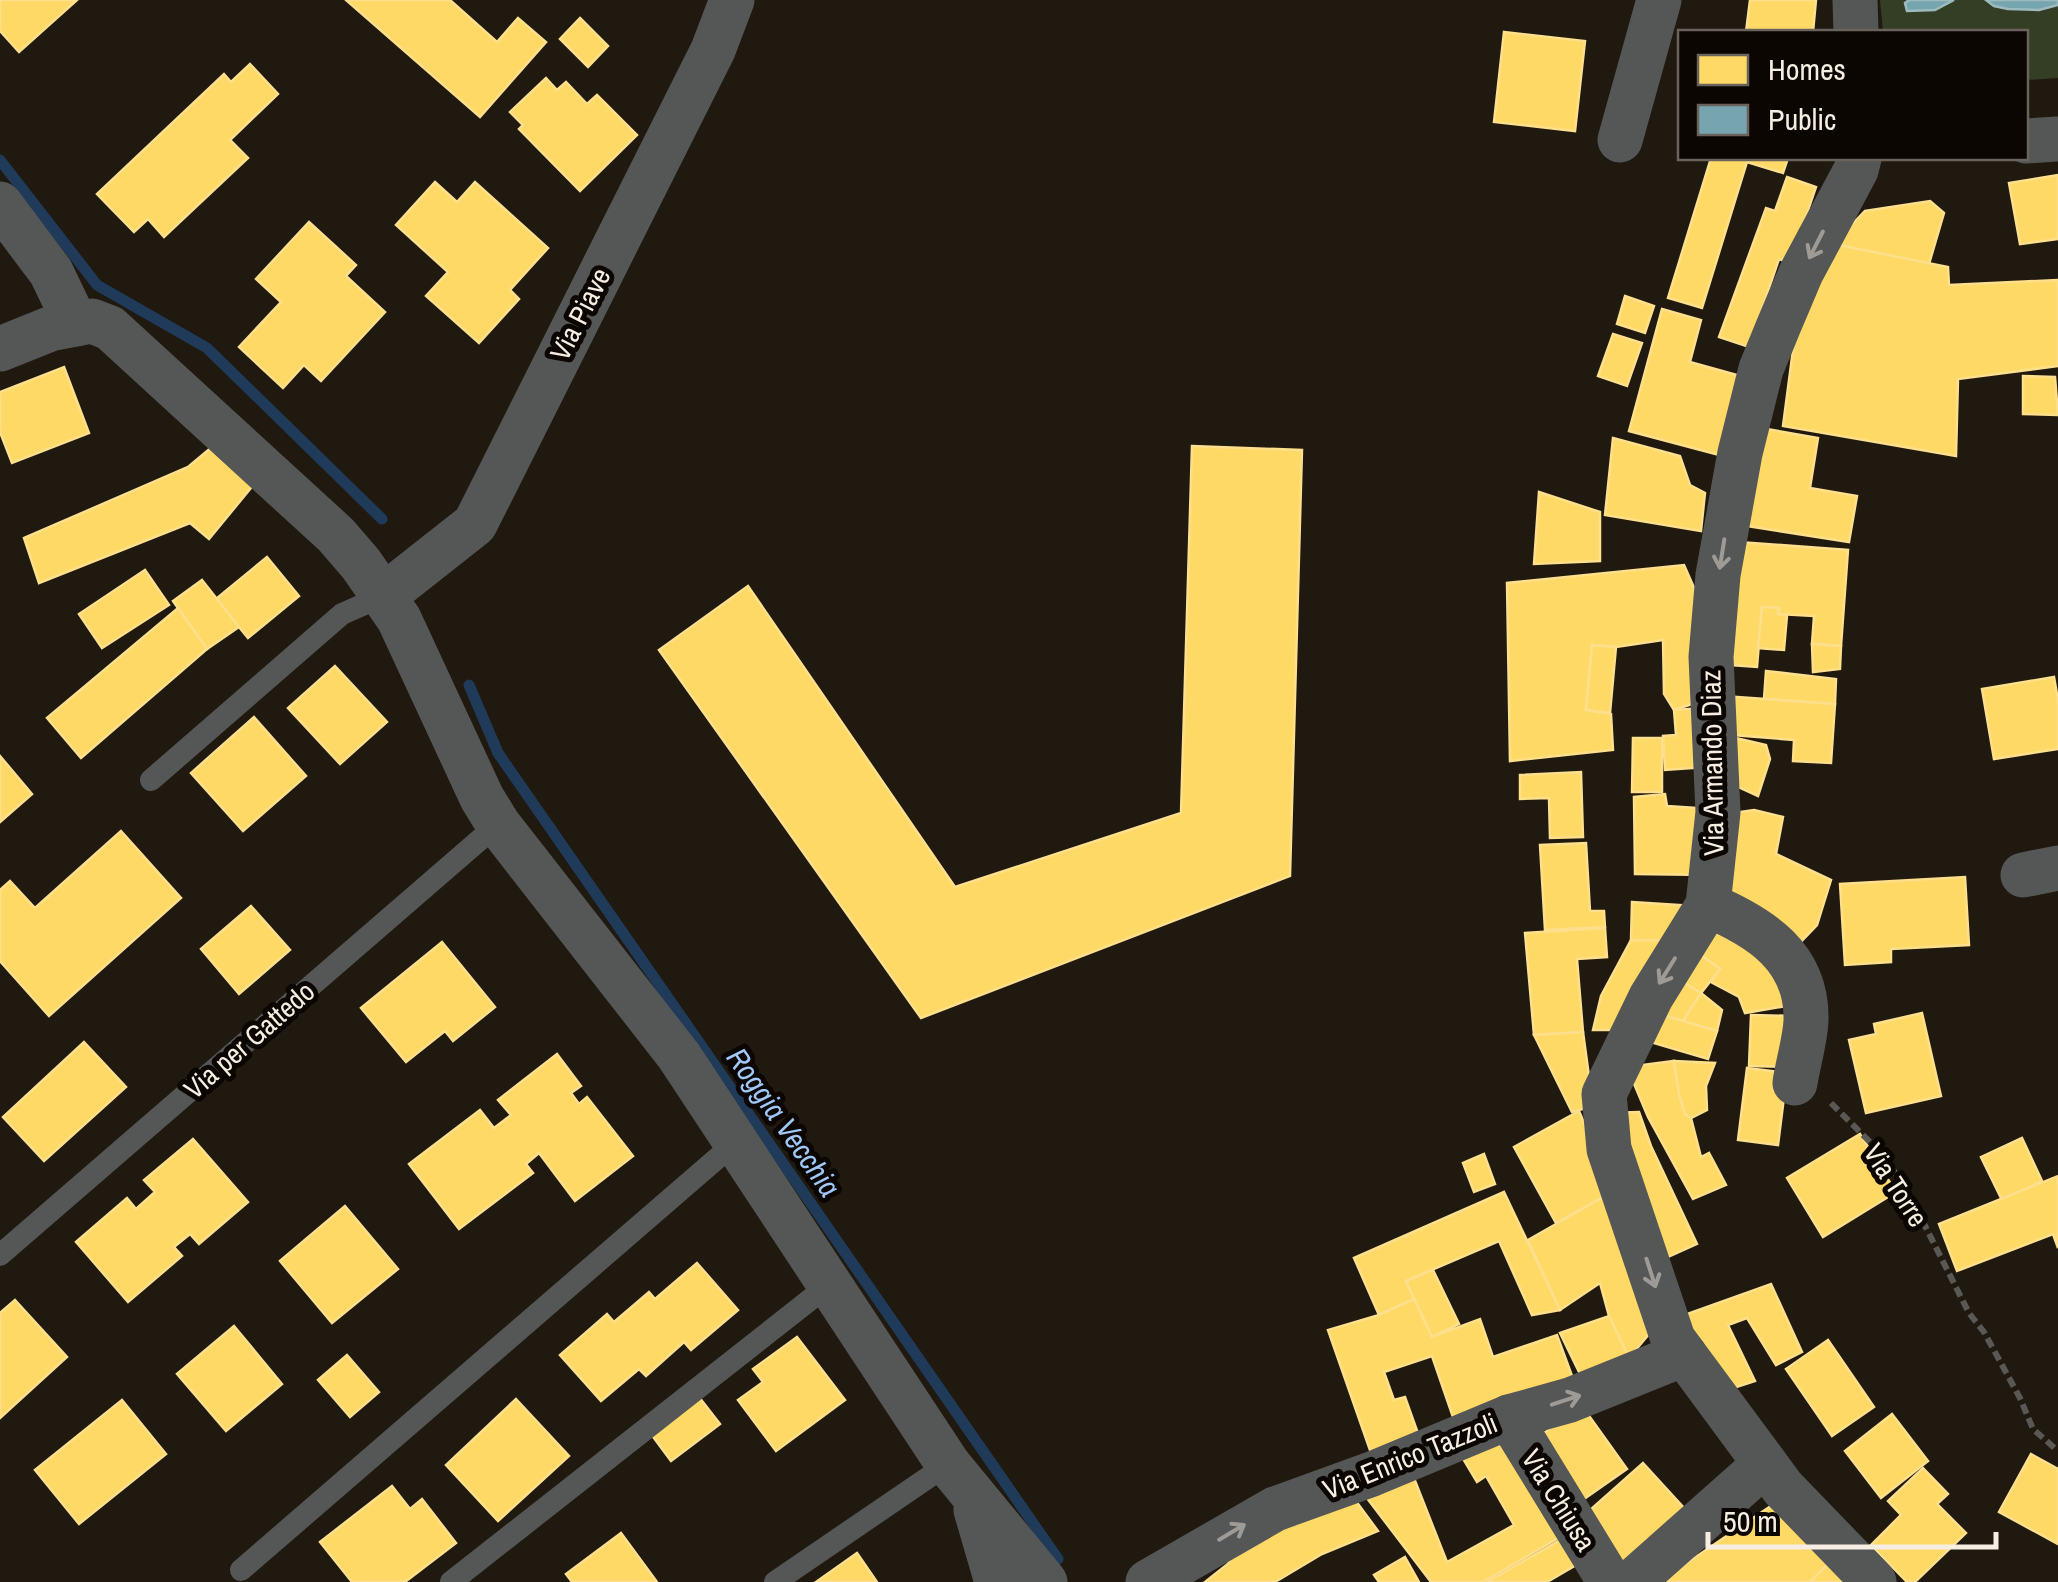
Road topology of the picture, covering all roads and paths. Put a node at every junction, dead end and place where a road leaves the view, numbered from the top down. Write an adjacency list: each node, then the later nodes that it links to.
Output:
1 (732, 0): 12 (street, Via Piave)
2 (1659, 0): 6 (street)
3 (1855, 0): 4 (street)
4 (1856, 30)
5 (2058, 139): 7 (street)
6 (1620, 140)
7 (2028, 141)
8 (1858, 160): 15 (street, Via Armando Diaz, one-way to 15)
9 (0, 204): 10 (street)
10 (76, 324): 11 (street); 12 (street)
11 (0, 350)
12 (385, 595): 13 (lane); 14 (street)
13 (151, 780)
14 (498, 824): 17 (street); 18 (lane, Via per Gattedo)
15 (1708, 904): 16 (street); 20 (street, Via Armando Diaz, one-way to 20)
16 (1795, 1083): 22 (path, Via Torre)
17 (736, 1142): 19 (street); 25 (lane)
18 (0, 1256)
19 (830, 1284): 24 (street); 26 (lane)
20 (1684, 1354): 21 (street, Via Enrico Tazzoli, one-way to 20); 23 (street, Via Armando Diaz)
21 (1508, 1416): 30 (street, Via Enrico Tazzoli, one-way to 21); 31 (street, Via Chiusa)
22 (2058, 1451)
23 (1766, 1464): 32 (street); 33 (street, Via Armando Diaz)
24 (960, 1478): 27 (lane); 28 (street); 29 (street)
25 (242, 1570)
26 (451, 1582)
27 (774, 1582)
28 (997, 1582)
29 (1045, 1582)
30 (1148, 1582)
31 (1610, 1582)
32 (1632, 1582)
33 (1874, 1582)

